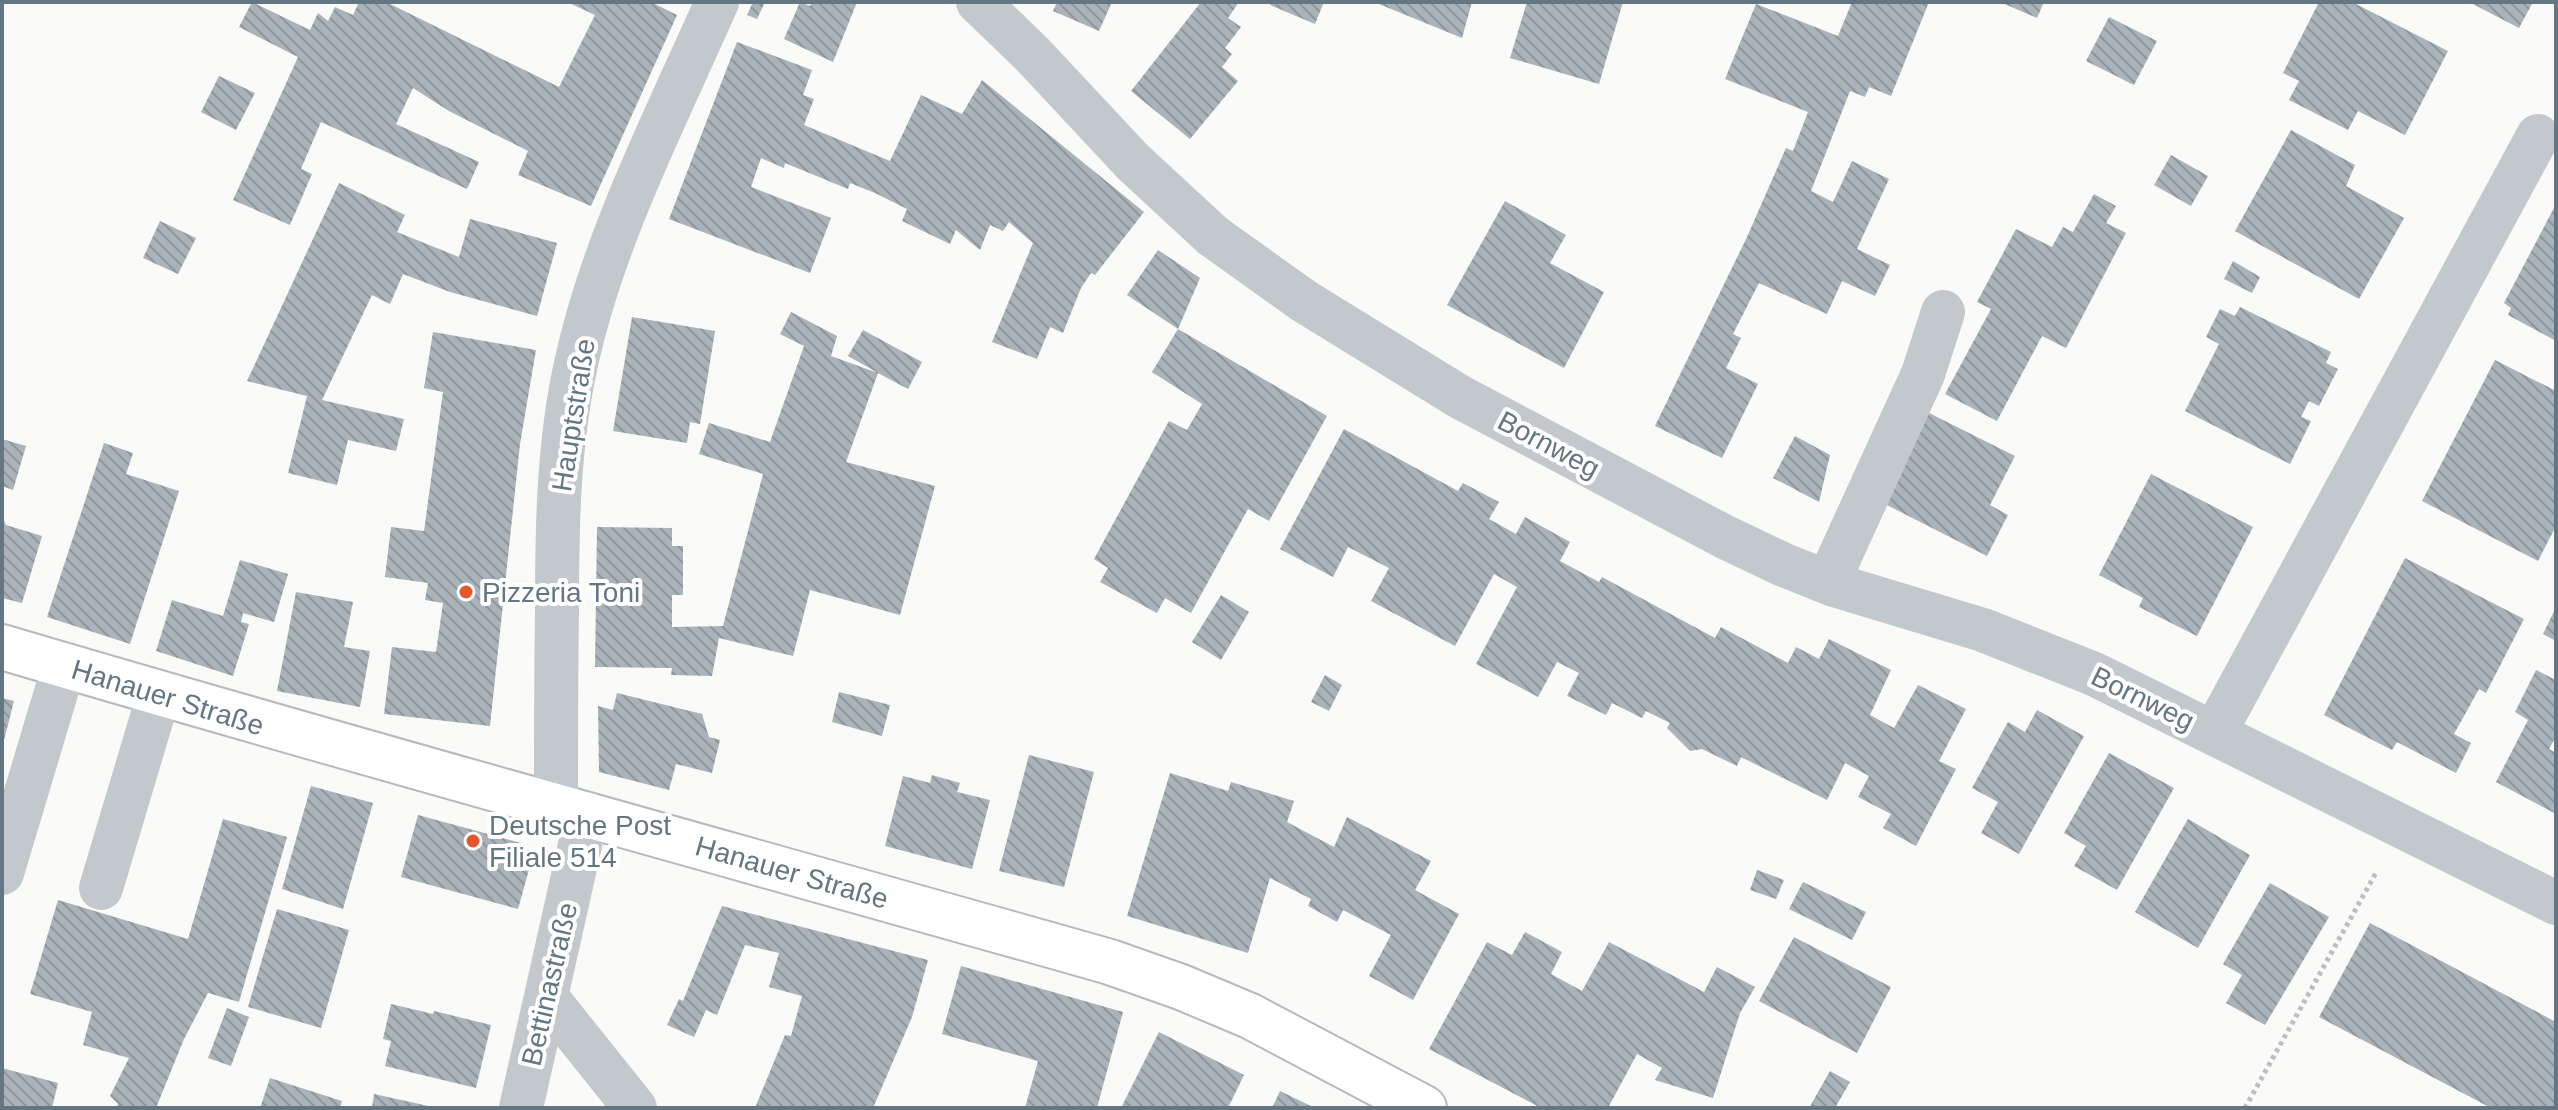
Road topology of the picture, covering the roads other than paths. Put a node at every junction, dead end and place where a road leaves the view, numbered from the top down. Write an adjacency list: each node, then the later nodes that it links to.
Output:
1 (717, 2): 10 (street, Hauptstraße)
2 (978, 2): 5 (street, Bornweg)
3 (2538, 136): 9 (street, Bornweg)
4 (1943, 312): 5 (street)
5 (1828, 582): 9 (street, Bornweg)
6 (2, 647): 7 (main road, Hanauer Straße)
7 (64, 666): 8 (main road, Hanauer Straße); 11 (street)
8 (159, 694): 10 (main road, Hanauer Straße); 12 (street)
9 (2215, 732): 13 (street, Bornweg)
10 (572, 810): 14 (street, Bettinastraße); 17 (main road, Hanauer Straße)
11 (2, 873)
12 (101, 888)
13 (2556, 903)
14 (547, 998): 15 (street, Bettinastraße); 16 (street)
15 (521, 1108)
16 (635, 1108)
17 (1424, 1108)

